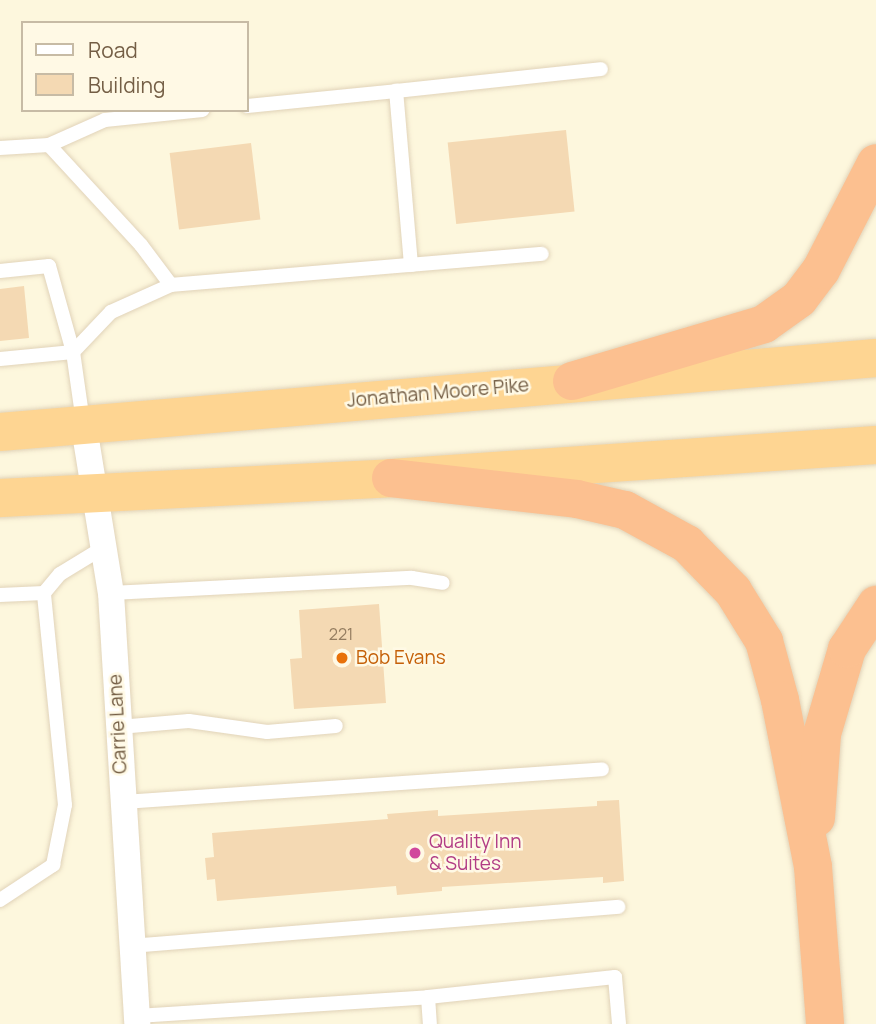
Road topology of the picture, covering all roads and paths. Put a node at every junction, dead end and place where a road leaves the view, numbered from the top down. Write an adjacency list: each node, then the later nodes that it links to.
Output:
1 (601, 69): 2 (lane)
2 (396, 91): 3 (lane); 9 (lane)
3 (248, 106)
4 (183, 112): 5 (lane)
5 (49, 145): 6 (lane); 11 (lane)
6 (0, 148)
7 (876, 163): 15 (highway)
8 (542, 254): 9 (lane)
9 (411, 265): 11 (lane)
10 (0, 271): 12 (lane)
11 (171, 285): 12 (lane)
12 (74, 352): 14 (lane); 16 (lane)
13 (876, 358): 15 (highway, Jonathan Moore Pike)
14 (0, 359)
15 (572, 381): 16 (highway, Jonathan Moore Pike)
16 (84, 427): 17 (highway, Jonathan Moore Pike); 20 (street, Carrie Lane)
17 (0, 432)
18 (876, 445): 19 (highway)
19 (391, 478): 20 (highway); 32 (highway)
20 (94, 493): 21 (highway); 22 (street, Carrie Lane)
21 (0, 498)
22 (101, 549): 24 (lane); 25 (street, Carrie Lane)
23 (443, 583): 25 (lane)
24 (44, 593): 26 (lane); 33 (lane)
25 (111, 593): 29 (street, Carrie Lane)
26 (0, 595)
27 (876, 604): 32 (highway)
28 (336, 726): 29 (lane)
29 (119, 727): 31 (street, Carrie Lane)
30 (602, 769): 31 (lane)
31 (123, 802): 35 (street, Carrie Lane)
32 (813, 867): 40 (highway)
33 (0, 900)
34 (618, 907): 35 (lane)
35 (131, 946): 37 (street, Carrie Lane)
36 (428, 997): 37 (lane); 38 (lane); 39 (lane)
37 (137, 1020)
38 (430, 1024)
39 (619, 1024)
40 (825, 1024)

